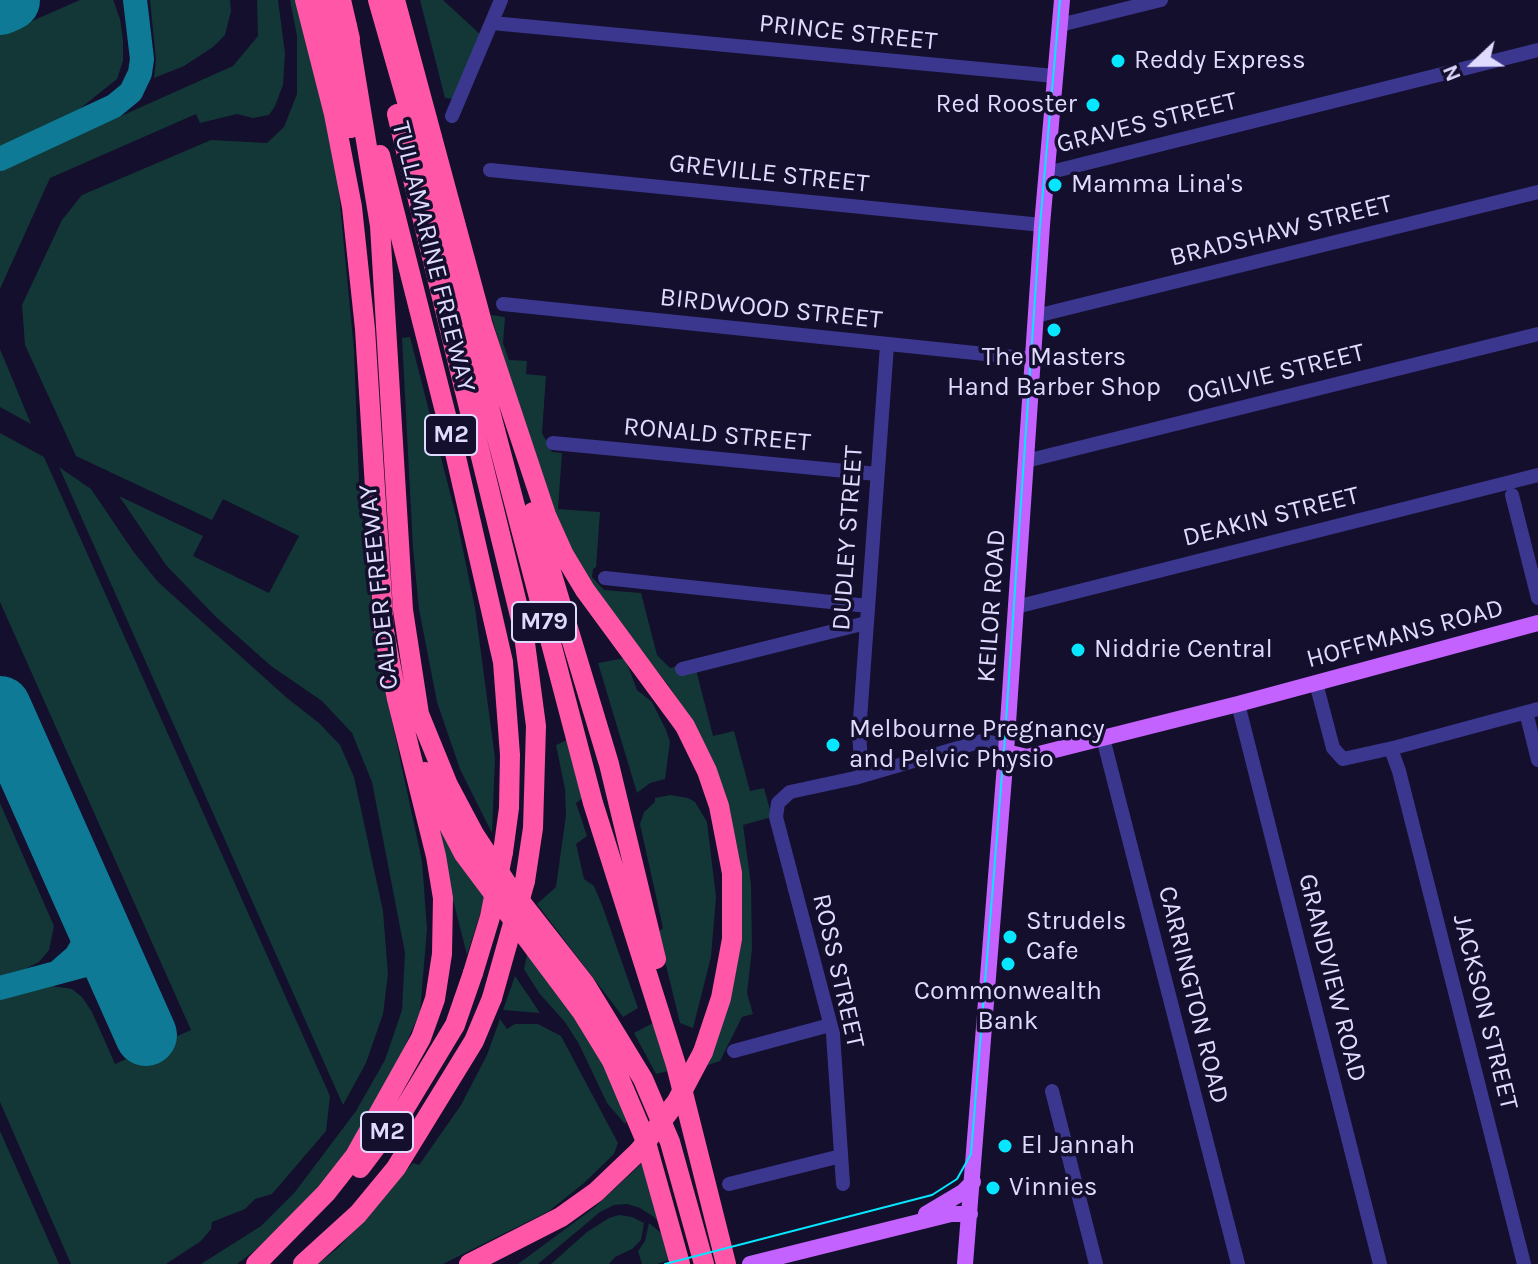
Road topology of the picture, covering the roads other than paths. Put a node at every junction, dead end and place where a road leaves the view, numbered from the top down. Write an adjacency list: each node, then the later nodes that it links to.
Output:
1 (307, 0): 38 (highway)
2 (322, 0): 42 (highway)
3 (341, 0): 11 (highway, TULLAMARINE FREEWAY / M2)
4 (368, 0): 61 (highway, TULLAMARINE FREEWAY / M2, bridge)
5 (378, 0): 50 (highway, M79)
6 (396, 0): 25 (highway)
7 (501, 0): 10 (street)
8 (1062, 0): 12 (main road, KEILOR ROAD)
9 (1161, 0): 12 (street)
10 (492, 23): 14 (street, PRINCE STREET); 15 (street)
11 (347, 25): 42 (highway, CALDER FREEWAY); 60 (highway, TULLAMARINE FREEWAY / M2, bridge)
12 (1060, 25): 14 (main road, KEILOR ROAD)
13 (1538, 50): 17 (street, GRAVES STREET)
14 (1055, 76): 17 (main road, KEILOR ROAD)
15 (452, 116)
16 (490, 170): 19 (street, GREVILLE STREET)
17 (1047, 173): 19 (main road, KEILOR ROAD)
18 (1538, 192): 21 (street, BRADSHAW STREET)
19 (1042, 225): 21 (main road, KEILOR ROAD)
20 (503, 304): 23 (street, BIRDWOOD STREET)
21 (1036, 316): 24 (main road, KEILOR ROAD)
22 (1538, 334): 27 (street, OGILVIE STREET)
23 (887, 345): 24 (street, BIRDWOOD STREET); 28 (street, DUDLEY STREET)
24 (1033, 359): 27 (main road, KEILOR ROAD)
25 (499, 378): 50 (highway); 57 (highway, bridge)
26 (553, 443): 28 (street, RONALD STREET)
27 (1026, 461): 34 (main road, KEILOR ROAD)
28 (877, 474): 33 (street, DUDLEY STREET)
29 (1538, 475): 34 (street, DEAKIN STREET)
30 (1512, 495): 32 (street)
31 (605, 578): 33 (street)
32 (1538, 598)
33 (868, 606): 35 (street, DUDLEY STREET)
34 (1016, 607): 45 (main road, KEILOR ROAD)
35 (866, 623): 37 (street); 47 (street, DUDLEY STREET)
36 (1538, 623): 39 (main road, HOFFMANS ROAD)
37 (682, 669)
38 (392, 673): 59 (highway); 64 (highway)
39 (1316, 683): 40 (main road, HOFFMANS ROAD); 44 (street)
40 (1238, 704): 43 (main road, HOFFMANS ROAD); 71 (street, GRANDVIEW ROAD)
41 (1532, 711): 44 (street); 46 (street)
42 (419, 714): 65 (highway, CALDER FREEWAY)
43 (1103, 738): 45 (main road, HOFFMANS ROAD); 70 (street, CARRINGTON ROAD)
44 (1394, 748): 72 (street, JACKSON STREET)
45 (1006, 752): 47 (street); 53 (main road, KEILOR ROAD)
46 (1538, 760)
47 (860, 777): 48 (street, ROSS STREET)
48 (830, 1025): 49 (street); 52 (street, ROSS STREET)
49 (734, 1051)
50 (676, 1065): 66 (highway, M79)
51 (1052, 1091): 69 (street)
52 (841, 1156): 54 (street); 55 (street, ROSS STREET)
53 (973, 1182): 56 (main road, KEILOR ROAD); 58 (main road)
54 (729, 1184)
55 (843, 1184)
56 (970, 1214): 58 (main road); 68 (main road, KEILOR ROAD)
57 (561, 1217): 62 (highway); 63 (highway)
58 (903, 1226): 67 (main road)
59 (256, 1264)
60 (264, 1264)
61 (303, 1264)
62 (469, 1264)
63 (501, 1264)
64 (680, 1264)
65 (704, 1264)
66 (726, 1264)
67 (750, 1264)
68 (965, 1264)
69 (1096, 1264)
70 (1238, 1264)
71 (1380, 1264)
72 (1524, 1264)

